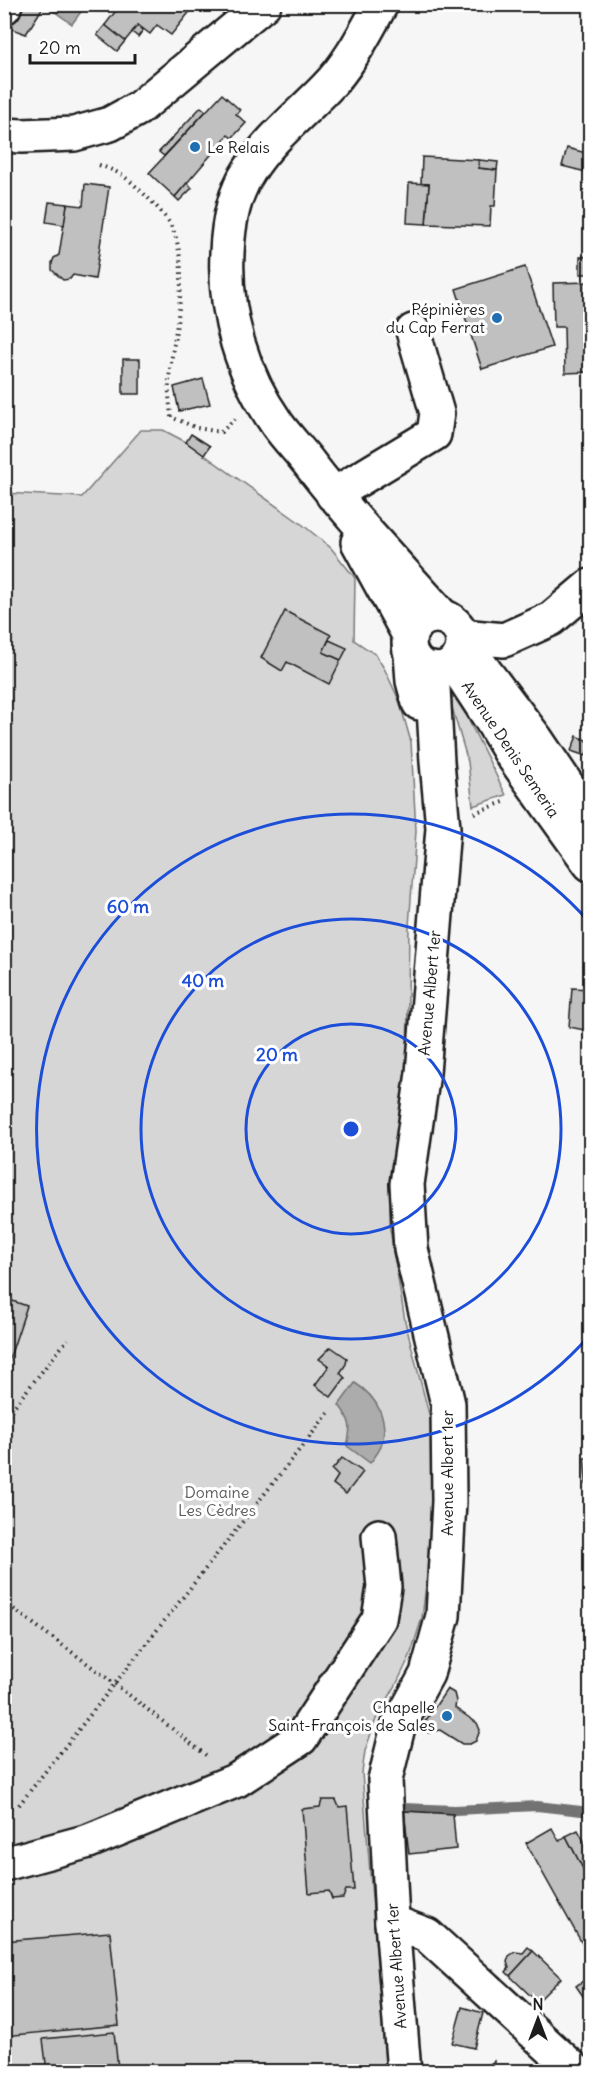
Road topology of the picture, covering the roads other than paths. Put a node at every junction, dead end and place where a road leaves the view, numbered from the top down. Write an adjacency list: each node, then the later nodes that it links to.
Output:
1 (264, 4): 3 (street)
2 (381, 4): 5 (street, Avenue Denis Semeria)
3 (4, 135)
4 (413, 331): 5 (street)
5 (333, 495): 7 (street, Avenue Denis Semeria)
6 (591, 586): 7 (street)
7 (439, 645): 8 (street, Avenue Denis Semeria); 9 (street, Avenue Denis Semeria); 12 (street, Avenue Albert 1er)
8 (591, 819)
9 (591, 864)
10 (379, 1536): 11 (street)
11 (4, 1864)
12 (392, 1922): 13 (street, Avenue Albert 1er); 14 (street)
13 (404, 2072)
14 (577, 2072)

